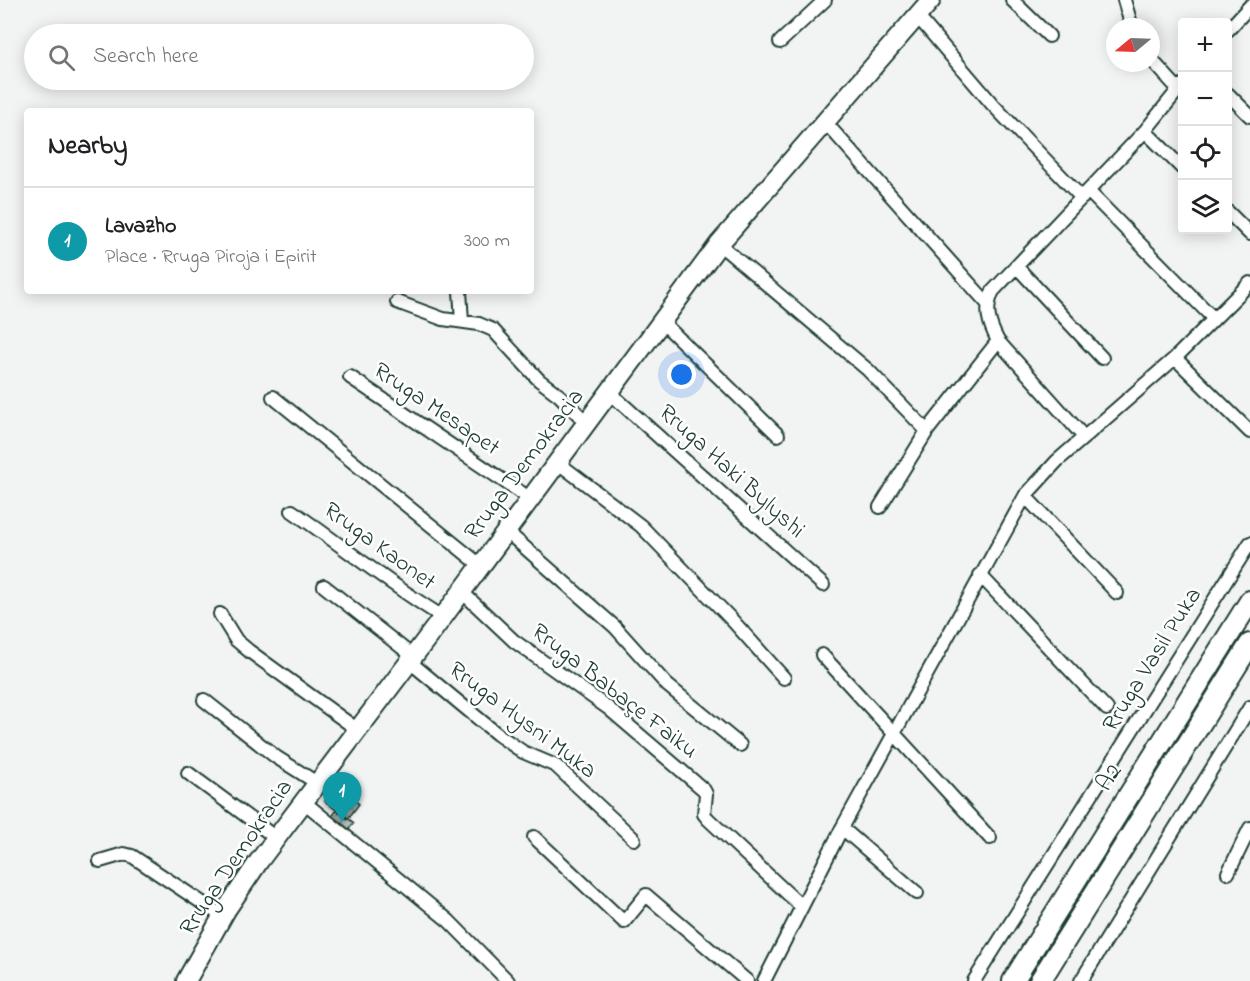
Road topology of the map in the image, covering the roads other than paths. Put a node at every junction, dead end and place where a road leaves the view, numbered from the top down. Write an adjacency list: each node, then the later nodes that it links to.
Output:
1 (825, 0): 10 (street)
2 (931, 0): 6 (main road, Rruga Demokracia)
3 (1012, 0): 9 (street)
4 (1124, 0): 7 (street)
5 (1250, 6): 8 (street)
6 (918, 16): 16 (main road, Rruga Demokracia); 19 (street)
7 (1129, 18)
8 (1232, 25)
9 (1049, 36)
10 (780, 42)
11 (1160, 68): 12 (street)
12 (1178, 86)
13 (1178, 90): 17 (street)
14 (1232, 99): 15 (street)
15 (1250, 116)
16 (825, 122): 22 (main road, Rruga Demokracia); 27 (street)
17 (1145, 131): 18 (street); 19 (street)
18 (1178, 164)
19 (1085, 195): 23 (street); 28 (street)
20 (1232, 217): 21 (street)
21 (1250, 234)
22 (718, 244): 30 (main road, Rruga Demokracia); 38 (street)
23 (1016, 266): 27 (street); 32 (street)
24 (1250, 283): 28 (street)
25 (460, 294): 29 (street)
26 (397, 302): 29 (street)
27 (987, 303): 31 (street)
28 (1214, 319): 33 (street)
29 (462, 321): 37 (street)
30 (661, 321): 35 (main road, Rruga Demokracia); 40 (street)
31 (998, 341): 38 (street); 41 (street)
32 (1102, 358)
33 (1175, 358): 39 (street); 41 (street)
34 (350, 377): 44 (street, Rruga Mesapet)
35 (609, 392): 37 (main road, Rruga Demokracia); 51 (street, Rruga Haki Bylyshi)
36 (273, 397): 49 (street)
37 (586, 422): 42 (main road, Rruga Demokracia)
38 (927, 431): 45 (street)
39 (1250, 432)
40 (778, 435)
41 (1084, 437): 43 (street)
42 (557, 462): 44 (main road, Rruga Demokracia); 61 (street)
43 (1025, 496): 50 (street); 54 (street)
44 (529, 498): 47 (main road, Rruga Demokracia)
45 (880, 507)
46 (292, 511): 57 (street, Rruga Kaonet)
47 (505, 531): 49 (main road, Rruga Demokracia); 67 (street)
48 (1250, 543): 86 (street, Rruga Vasil Puka)
49 (480, 565): 53 (main road, Rruga Demokracia)
50 (980, 575): 64 (street); 66 (street)
51 (823, 585)
52 (324, 586): 60 (street, Rruga Hysni Muka)
53 (462, 592): 57 (main road, Rruga Demokracia); 80 (street, Rruga Babaçe Faiku)
54 (1117, 593)
55 (1250, 601): 87 (main road, A2)
56 (220, 614): 65 (street)
57 (443, 617): 60 (main road, Rruga Demokracia)
58 (1250, 644): 88 (main road, A2)
59 (822, 655): 66 (street)
60 (412, 659): 65 (main road, Rruga Demokracia); 76 (street, Rruga Hysni Muka)
61 (784, 678)
62 (204, 700): 69 (street)
63 (1250, 707): 89 (street)
64 (1107, 709)
65 (358, 730): 69 (main road, Rruga Demokracia)
66 (895, 733): 71 (street); 75 (street)
67 (740, 745)
68 (188, 773): 74 (street)
69 (317, 783): 70 (main road, Rruga Demokracia)
70 (304, 802): 74 (main road, Rruga Demokracia); 83 (street)
71 (842, 828): 79 (street); 80 (street)
72 (1249, 832): 78 (street)
73 (534, 837): 84 (street)
74 (276, 838): 81 (main road, Rruga Demokracia)
75 (990, 838)
76 (634, 839)
77 (100, 861): 81 (street)
78 (1228, 873)
79 (917, 893)
80 (802, 907): 85 (street)
81 (222, 916): 82 (main road, Rruga Demokracia)
82 (186, 981)
83 (508, 981)
84 (747, 981)
85 (764, 981)
86 (974, 981)
87 (1013, 981)
88 (1040, 981)
89 (1081, 981)

